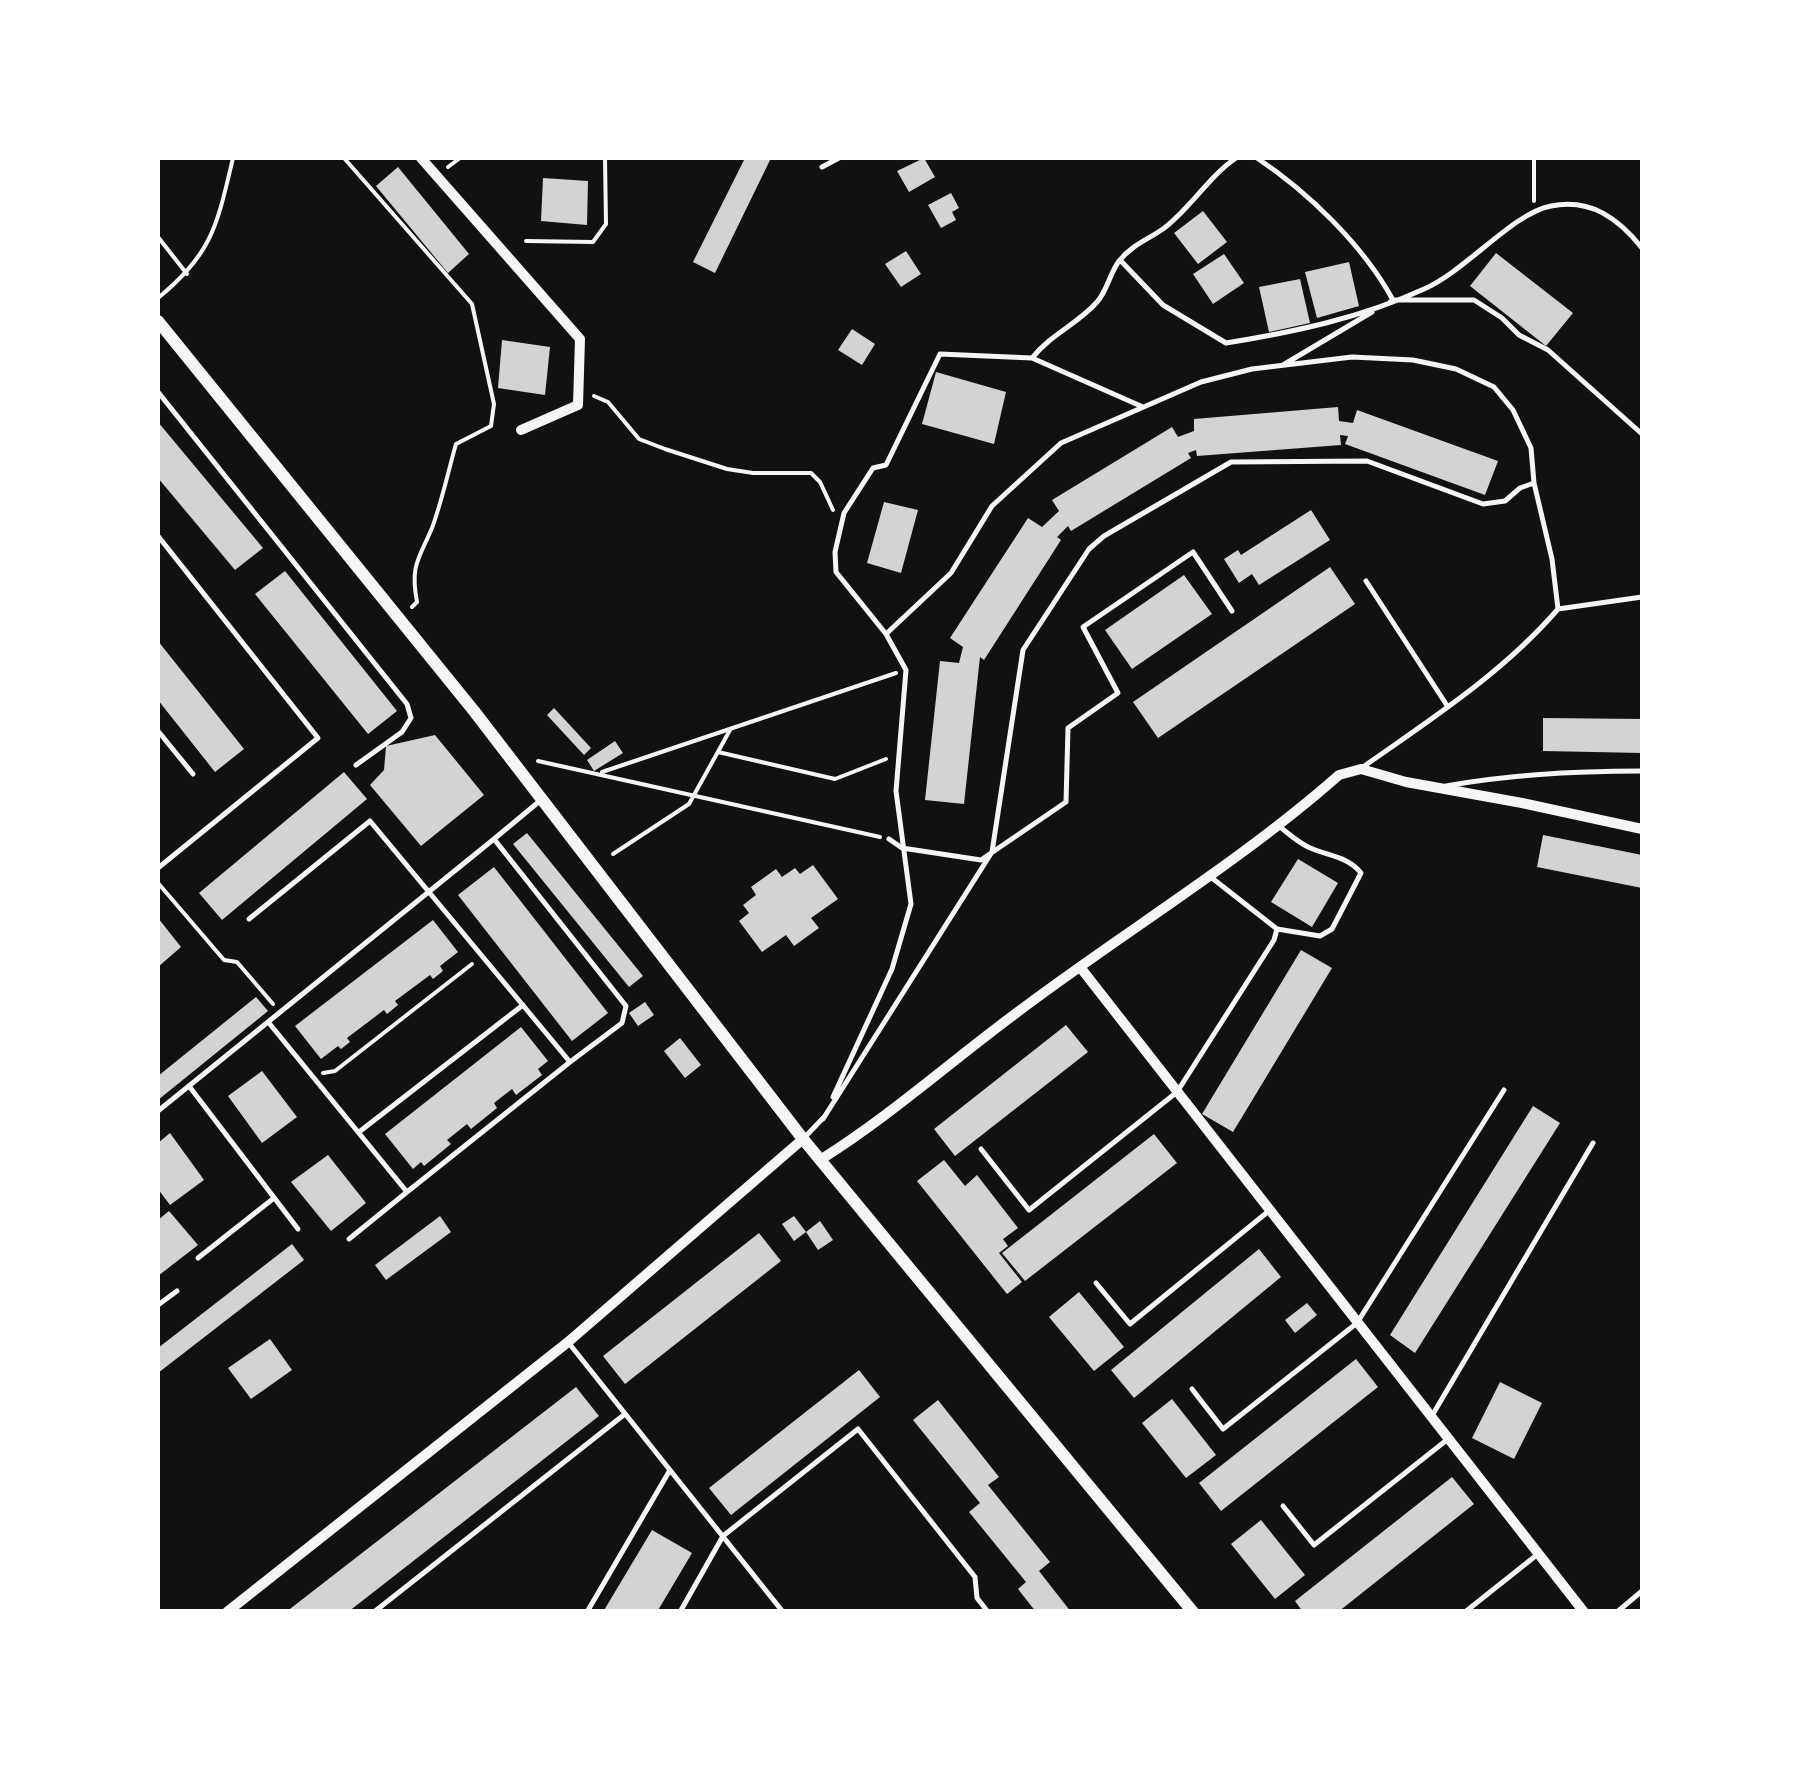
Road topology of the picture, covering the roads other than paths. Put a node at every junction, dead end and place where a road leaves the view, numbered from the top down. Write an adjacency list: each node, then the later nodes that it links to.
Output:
1 (422, 158): 14 (street)
2 (839, 158): 5 (lane)
3 (1236, 158): 7 (lane)
4 (1256, 158): 8 (lane)
5 (822, 167)
6 (1642, 248): 8 (lane)
7 (1120, 260): 8 (lane); 10 (lane)
8 (1393, 300): 11 (lane); 15 (lane)
9 (159, 324): 30 (street)
10 (1032, 358): 13 (lane); 22 (lane)
11 (1280, 367): 13 (lane); 16 (lane)
12 (158, 392): 25 (lane)
13 (1144, 407): 22 (lane)
14 (521, 430)
15 (1642, 434)
16 (1534, 483): 20 (lane); 36 (lane)
17 (158, 536): 37 (lane)
18 (1366, 581): 23 (lane)
19 (1642, 597): 20 (lane)
20 (1558, 609): 23 (lane)
21 (1232, 611): 36 (lane)
22 (886, 634): 35 (lane)
23 (1448, 706): 26 (lane)
24 (158, 731): 28 (lane)
25 (356, 765)
26 (1360, 769): 29 (street); 31 (street)
27 (1642, 771): 29 (lane)
28 (193, 774)
29 (1438, 788): 32 (street)
30 (541, 800): 34 (lane); 52 (street)
31 (1280, 827): 38 (street); 41 (lane)
32 (1642, 829)
33 (889, 838): 35 (lane)
34 (494, 839): 39 (lane); 45 (lane)
35 (902, 848): 36 (lane); 50 (lane)
36 (992, 852): 50 (lane)
37 (158, 868)
38 (1210, 876): 41 (lane); 42 (street)
39 (430, 890): 40 (lane); 43 (lane); 44 (lane)
40 (249, 919)
41 (1277, 929): 48 (lane)
42 (1080, 967): 48 (street); 55 (street)
43 (523, 1006): 45 (lane); 51 (lane)
44 (269, 1024): 46 (lane); 51 (lane)
45 (570, 1062): 56 (lane)
46 (189, 1086): 49 (lane); 57 (lane)
47 (1504, 1090): 65 (lane)
48 (1177, 1092): 54 (lane); 58 (street)
49 (158, 1111)
50 (823, 1119): 52 (lane)
51 (358, 1133): 56 (lane)
52 (803, 1139): 55 (street); 66 (street)
53 (1593, 1143): 69 (lane)
54 (980, 1149)
55 (820, 1160): 82 (street)
56 (407, 1192): 60 (lane)
57 (274, 1198): 59 (lane); 61 (lane)
58 (1270, 1210): 62 (lane); 65 (street)
59 (298, 1230)
60 (348, 1239)
61 (198, 1258)
62 (1096, 1283)
63 (176, 1291): 64 (lane)
64 (158, 1305)
65 (1358, 1322): 67 (lane); 69 (street)
66 (568, 1342): 68 (lane); 76 (street)
67 (1192, 1389)
68 (625, 1414): 71 (lane); 77 (lane)
69 (1431, 1417): 70 (street)
70 (1448, 1439): 72 (lane); 74 (street)
71 (670, 1470): 73 (lane); 78 (lane)
72 (1283, 1506)
73 (723, 1536): 79 (lane); 80 (lane); 81 (lane)
74 (1538, 1554): 83 (lane); 84 (street)
75 (1642, 1591): 85 (lane)
76 (228, 1612)
77 (374, 1612)
78 (587, 1612)
79 (680, 1612)
80 (783, 1612)
81 (988, 1612)
82 (1193, 1612)
83 (1464, 1612)
84 (1584, 1612)
85 (1617, 1612)

